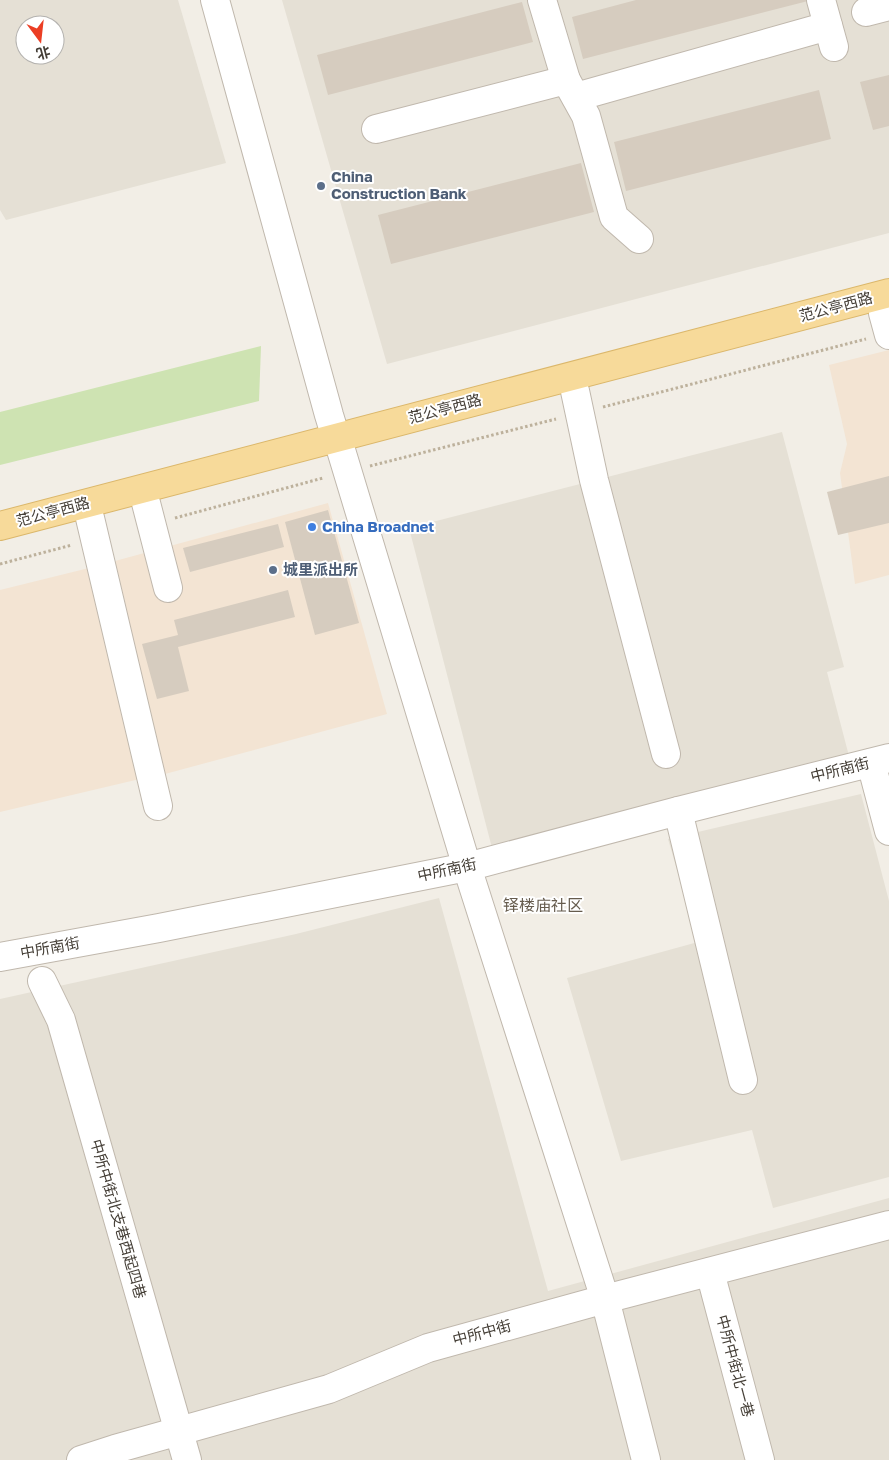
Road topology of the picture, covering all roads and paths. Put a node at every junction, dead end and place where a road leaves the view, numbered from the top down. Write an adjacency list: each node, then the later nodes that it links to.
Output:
1 (215, 0): 9 (street)
2 (542, 0): 4 (street)
3 (821, 0): 4 (street)
4 (571, 88): 5 (street); 6 (street)
5 (376, 129)
6 (639, 239)
7 (888, 317): 8 (main road, 范公亭西路); 8 (path); 9 (main road, 范公亭西路)
8 (577, 402): 9 (main road, 范公亭西路); 9 (path); 18 (street)
9 (342, 453): 10 (main road, 范公亭西路); 12 (path); 13 (main road, 范公亭西路); 23 (street)
10 (146, 503): 11 (main road, 范公亭西路); 17 (street)
11 (90, 518): 14 (main road, 范公亭西路); 20 (street)
12 (174, 518)
13 (0, 526)
14 (0, 542)
15 (77, 544): 16 (path)
16 (0, 564)
17 (168, 588)
18 (666, 754)
19 (880, 760): 21 (street, 中所南街); 22 (street)
20 (158, 806)
21 (678, 811): 23 (street, 中所南街); 26 (street)
22 (889, 831)
23 (468, 867): 24 (street, 中所南街); 29 (street)
24 (0, 957)
25 (42, 981): 30 (street, 中所中街北支巷西起四巷)
26 (743, 1080)
27 (889, 1225): 28 (street, 中所中街)
28 (710, 1272): 29 (street, 中所中街); 34 (street, 中所中街北一巷)
29 (605, 1299): 30 (street, 中所中街); 33 (street)
30 (179, 1431): 31 (street, 中所中街); 32 (street, 中所中街北支巷西起四巷)
31 (81, 1460)
32 (187, 1460)
33 (646, 1460)
34 (760, 1460)

